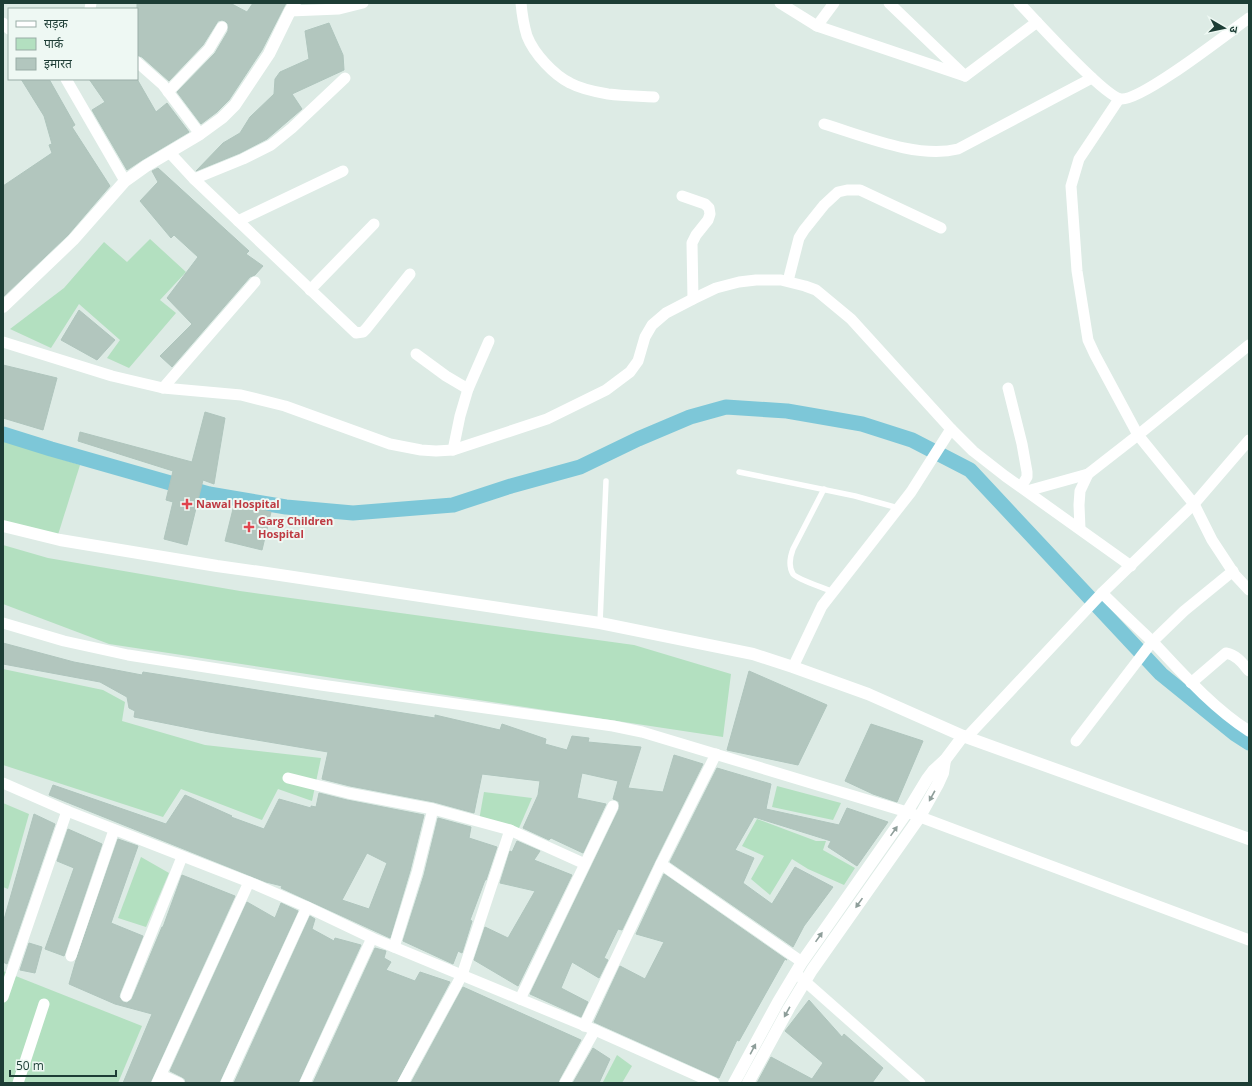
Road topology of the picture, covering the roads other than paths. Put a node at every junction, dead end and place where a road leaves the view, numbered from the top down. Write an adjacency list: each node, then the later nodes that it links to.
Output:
1 (363, 3): 7 (street)
2 (521, 3): 18 (street)
3 (780, 3): 10 (street)
4 (834, 3): 10 (street)
5 (889, 3): 13 (street)
6 (1019, 3): 9 (street)
7 (292, 7): 21 (street)
8 (1249, 18): 19 (street)
9 (1037, 22): 13 (street); 15 (street)
10 (817, 26): 13 (street)
11 (222, 27): 17 (street)
12 (138, 63): 17 (street)
13 (965, 76)
14 (345, 78): 24 (street)
15 (1092, 78): 19 (street); 20 (street)
16 (67, 80): 25 (street)
17 (168, 92): 21 (street)
18 (654, 97)
19 (1119, 99): 45 (street)
20 (824, 124)
21 (200, 134): 22 (street)
22 (170, 153): 24 (street); 25 (street)
23 (344, 171): 27 (street)
24 (194, 179): 27 (street)
25 (125, 181): 35 (street)
26 (682, 196): 34 (street)
27 (238, 221): 33 (street)
28 (374, 224): 33 (street)
29 (941, 228): 31 (street)
30 (410, 274): 33 (street)
31 (788, 281): 34 (street); 44 (street)
32 (255, 282): 41 (street)
33 (310, 290)
34 (693, 299): 47 (street)
35 (3, 307)
36 (490, 341): 43 (street)
37 (3, 342): 41 (street)
38 (1249, 345): 40 (street)
39 (416, 354): 43 (street)
40 (1244, 356): 45 (street)
41 (163, 388): 47 (street)
42 (1008, 388): 52 (street)
43 (468, 389): 47 (street)
44 (951, 429): 52 (street); 54 (street)
45 (1138, 435): 49 (street); 53 (street)
46 (1249, 440): 53 (street)
47 (453, 450)
48 (739, 472): 51 (lane)
49 (1088, 474): 52 (street); 56 (street)
50 (606, 482): 63 (lane)
51 (824, 489): 54 (lane); 60 (lane)
52 (1024, 489): 56 (street)
53 (1194, 504): 57 (street); 58 (street)
54 (898, 508): 60 (street)
55 (3, 526): 63 (street)
56 (1080, 529): 57 (street)
57 (1131, 566): 61 (street)
58 (1233, 571): 59 (street); 64 (street)
59 (1249, 590)
60 (833, 592): 65 (street)
61 (1102, 593): 64 (street); 69 (street)
62 (3, 623): 71 (street)
63 (600, 624): 65 (street)
64 (1152, 642): 67 (street); 70 (street)
65 (793, 666): 69 (street)
66 (1249, 672): 67 (street)
67 (1191, 683): 68 (street)
68 (1249, 731)
69 (965, 737): 72 (street); 82 (street)
70 (1076, 742)
71 (716, 754): 78 (street); 85 (street)
72 (945, 760): 78 (street); 79 (street, one-way to 79)
73 (288, 778): 76 (street)
74 (3, 783): 77 (street)
75 (613, 806): 84 (street)
76 (433, 809): 81 (street); 90 (street)
77 (67, 811): 80 (street); 96 (street)
78 (907, 812): 79 (street); 92 (street, one-way to 78)
79 (919, 818): 89 (street); 94 (street, one-way to 94)
80 (114, 830): 83 (street); 91 (street)
81 (510, 830): 84 (street); 93 (street)
82 (1249, 839)
83 (182, 857): 86 (street); 95 (street)
84 (585, 864): 97 (street)
85 (661, 864): 92 (street); 99 (street)
86 (249, 882): 87 (street); 101 (street)
87 (307, 907): 88 (street); 104 (street)
88 (372, 938): 90 (street); 105 (street)
89 (1249, 940)
90 (394, 947): 93 (street)
91 (71, 956)
92 (798, 968): 94 (street); 109 (street, one-way to 92)
93 (462, 975): 97 (street); 106 (street)
94 (806, 981): 110 (street, one-way to 110); 111 (street)
95 (126, 996)
96 (3, 997)
97 (520, 999): 99 (street)
98 (44, 1004): 102 (street)
99 (584, 1026): 100 (street)
100 (595, 1030): 107 (street); 108 (street)
101 (159, 1079): 103 (street)
102 (18, 1083)
103 (179, 1083)
104 (226, 1083)
105 (305, 1083)
106 (404, 1083)
107 (565, 1083)
108 (714, 1083)
109 (734, 1083)
110 (748, 1083)
111 (920, 1083)

